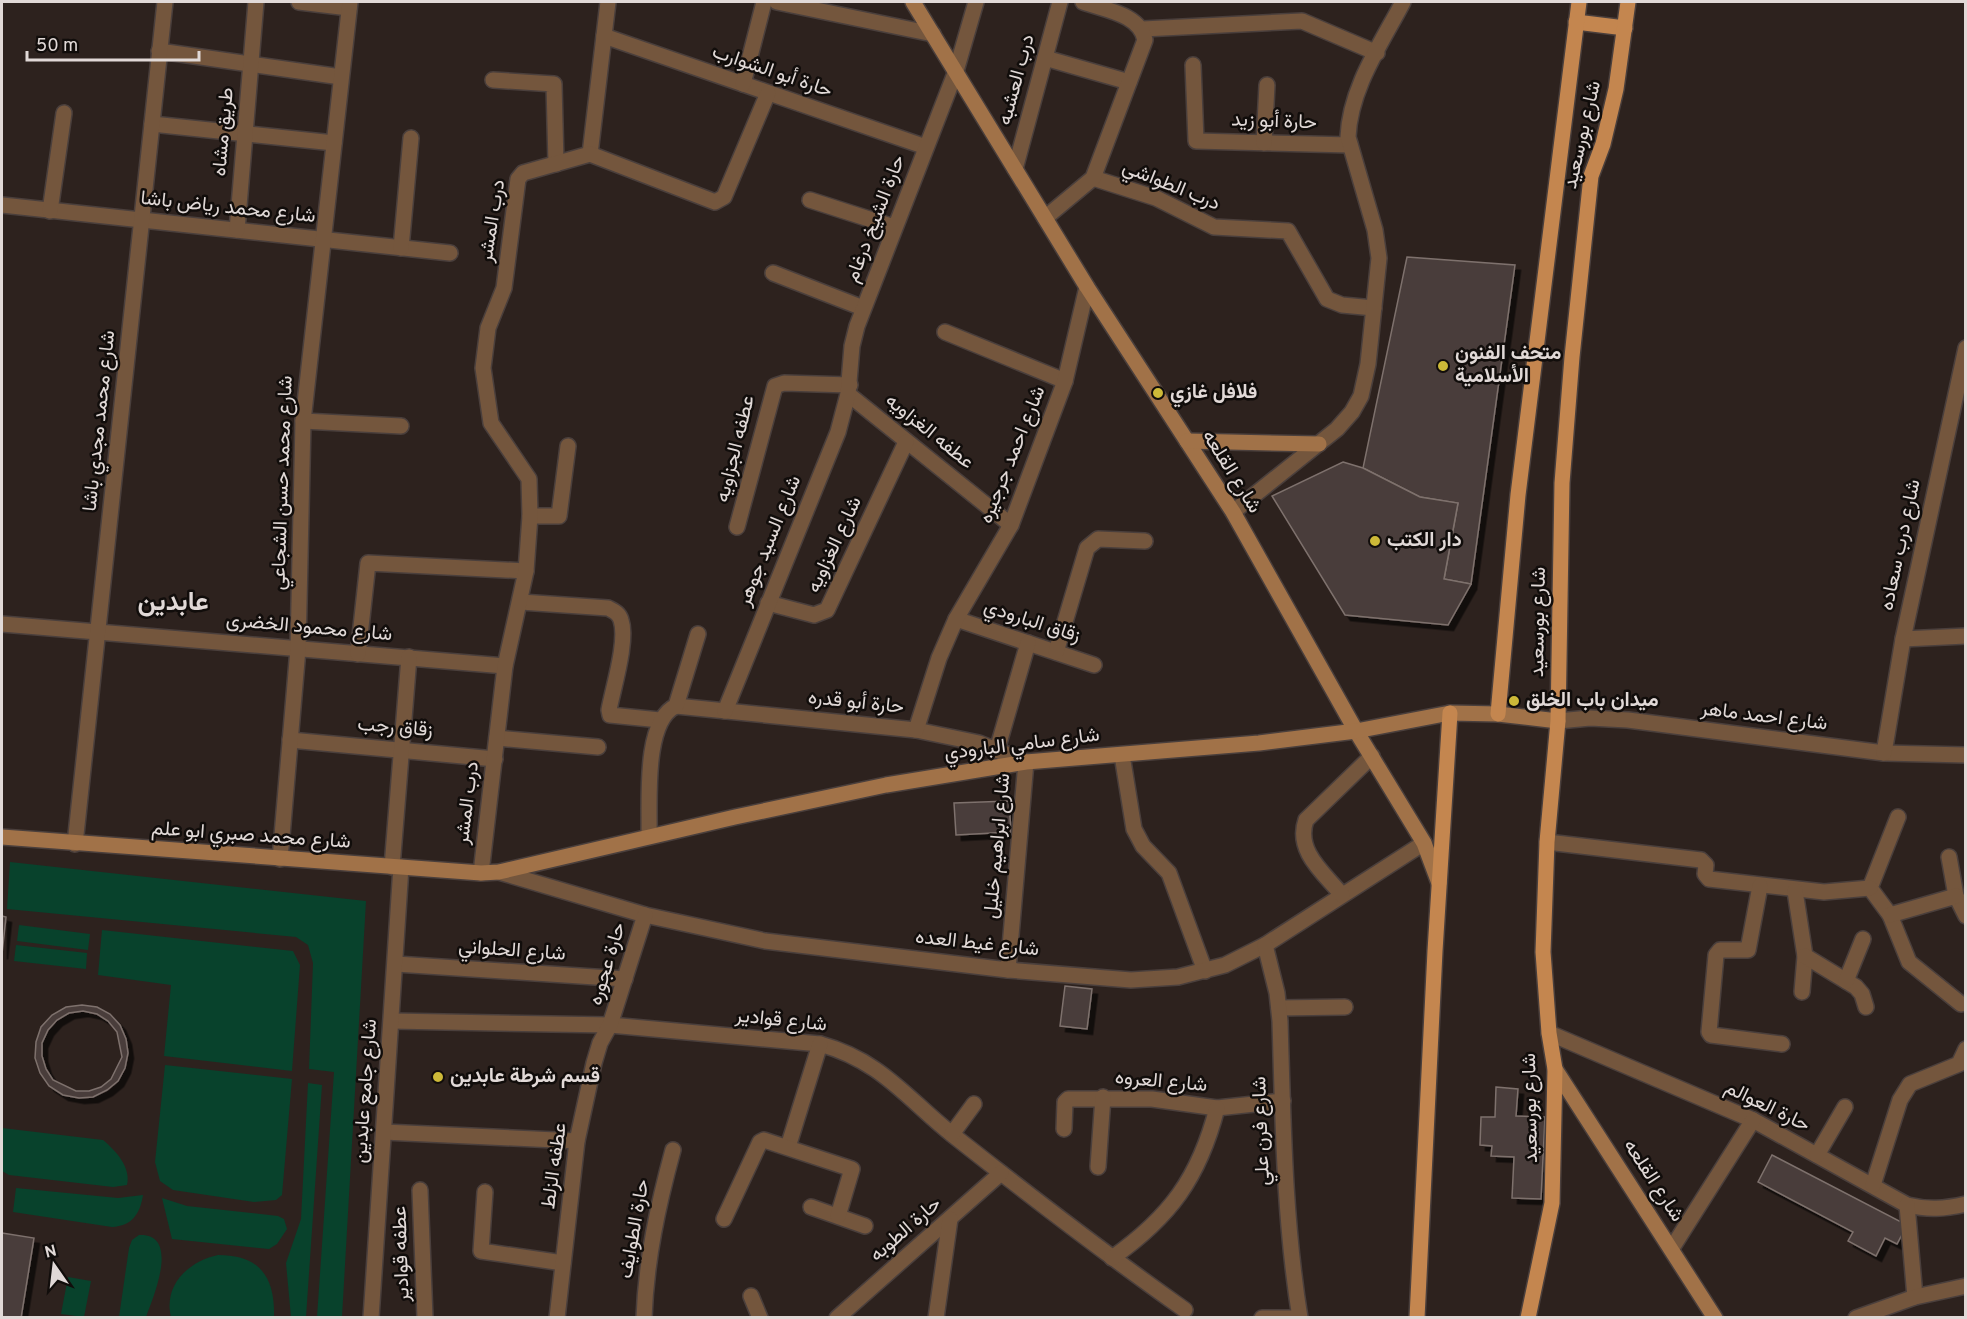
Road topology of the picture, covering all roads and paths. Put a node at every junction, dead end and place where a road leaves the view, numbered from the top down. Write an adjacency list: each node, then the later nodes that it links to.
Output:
1 (165, 2): 20 (street, شارع محمد مجدي باشا)
2 (256, 2): 23 (street, طريق مشاه)
3 (299, 2): 14 (street)
4 (608, 2): 19 (street)
5 (764, 2): 29 (street)
6 (777, 2): 18 (street)
7 (914, 2): 18 (main road, شارع القلعه)
8 (976, 2): 25 (street, حارة الشيخ درغام)
9 (1060, 2): 22 (street, درب العشبه)
10 (1083, 2): 17 (street)
11 (1403, 2): 21 (street)
12 (1579, 2): 15 (main road, شارع بورسعيد)
13 (1628, 2): 16 (main road, شارع بورسعيد)
14 (349, 5): 26 (street, شارع محمد حسن الشجاعي)
15 (1576, 22): 16 (main road); 92 (main road, شارع بورسعيد)
16 (1625, 28): 94 (main road, شارع بورسعيد)
17 (1143, 29): 21 (street); 28 (street)
18 (933, 34): 25 (main road, شارع القلعه)
19 (604, 36): 29 (street, حارة أبو الشوارب); 40 (street)
20 (159, 51): 23 (street); 33 (street, شارع محمد مجدي باشا)
21 (1377, 53): 38 (street)
22 (1045, 58): 28 (street); 42 (street, درب العشبه)
23 (251, 64): 26 (street); 34 (street, طريق مشاه)
24 (1193, 65): 36 (street, حارة أبو زيد)
25 (956, 71): 39 (street, حارة الشيخ درغام); 42 (main road, شارع القلعه)
26 (341, 77): 37 (street, شارع محمد حسن الشجاعي)
27 (493, 80): 41 (street)
28 (1129, 82): 43 (street)
29 (743, 84): 31 (street, حارة أبو الشوارب)
30 (1267, 85): 36 (street)
31 (768, 93): 39 (street, حارة أبو الشوارب); 40 (street)
32 (64, 113): 46 (street)
33 (152, 124): 34 (street); 48 (street, شارع محمد مجدي باشا)
34 (245, 134): 37 (street); 50 (street, طريق مشاه)
35 (411, 138): 52 (street)
36 (1264, 142): 38 (street, حارة أبو زيد)
37 (334, 143): 51 (street, شارع محمد حسن الشجاعي)
38 (1350, 145): 57 (street)
39 (926, 147): 49 (street, حارة الشيخ درغام)
40 (590, 154): 41 (street, درب المشر)
41 (556, 164): 69 (street, درب المشر)
42 (1015, 169): 47 (main road, شارع القلعه)
43 (1093, 178): 47 (street); 57 (street, درب الطواشي)
44 (810, 200): 49 (street)
45 (2, 205): 46 (street, شارع محمد رياض باشا)
46 (50, 211): 48 (street, شارع محمد رياض باشا)
47 (1045, 218): 55 (main road, شارع القلعه)
48 (142, 220): 50 (street, شارع محمد رياض باشا); 78 (street, شارع محمد مجدي باشا)
49 (894, 227): 56 (street, حارة الشيخ درغام)
50 (237, 230): 51 (street, شارع محمد رياض باشا)
51 (324, 240): 52 (street, شارع محمد رياض باشا); 62 (street, شارع محمد حسن الشجاعي)
52 (401, 248): 53 (street, شارع محمد رياض باشا)
53 (450, 253)
54 (773, 273): 56 (street)
55 (1087, 287): 60 (street, شارع احمد جرجيره); 64 (main road, شارع القلعه)
56 (863, 308): 61 (street, حارة الشيخ درغام)
57 (1374, 308): 66 (street)
58 (945, 332): 60 (street)
59 (1965, 348): 81 (street, شارع درب سعاده)
60 (1065, 381): 70 (street, شارع احمد جرجيره)
61 (849, 390): 65 (street, عطفه الغزاويه); 71 (street, عطفه الجزاويه); 75 (street, شارع السيد جوهر)
62 (303, 421): 63 (street); 83 (street, شارع محمد حسن الشجاعي)
63 (402, 426)
64 (1187, 441): 66 (main road); 68 (main road, شارع القلعه)
65 (906, 442): 70 (street, عطفه الغزاويه); 75 (street, شارع الغزاويه)
66 (1319, 444): 68 (street)
67 (568, 446): 69 (street)
68 (1233, 512): 96 (main road, شارع القلعه)
69 (530, 516): 73 (street, درب المشر)
70 (1011, 525): 76 (street, شارع احمد جرجيره)
71 (737, 527)
72 (1145, 541): 84 (street)
73 (526, 571): 74 (street, درب المشر); 85 (street)
74 (521, 602): 88 (street, درب المشر); 93 (street)
75 (768, 603): 90 (street, شارع السيد جوهر)
76 (956, 619): 82 (street, زقاق البارودي); 95 (street, شارع احمد جرجيره)
77 (2, 624): 78 (street, شارع محمود الخضرى)
78 (99, 632): 83 (street, شارع محمود الخضرى); 113 (street, شارع محمد مجدي باشا)
79 (698, 634): 89 (street)
80 (1965, 636): 81 (street)
81 (1903, 639): 102 (street, شارع درب سعاده)
82 (1028, 643): 84 (street, زقاق البارودي); 101 (street)
83 (298, 649): 85 (street, شارع محمود الخضرى); 98 (street, شارع محمد حسن الشجاعي)
84 (1056, 652): 87 (street, زقاق البارودي)
85 (358, 654): 86 (street, شارع محمود الخضرى)
86 (410, 657): 88 (street, شارع محمود الخضرى); 100 (street, شارع جامع عابدين)
87 (1094, 665)
88 (506, 666): 97 (street, درب المشر)
89 (676, 706): 90 (street, حارة أبو قدره); 93 (street)
90 (725, 711): 95 (street, حارة أبو قدره)
91 (1450, 713): 92 (main road, شارع سامي البارودي); 96 (main road, شارع سامي البارودي); 119 (main road)
92 (1498, 714): 94 (main road, شارع سامي البارودي)
93 (660, 720): 109 (street)
94 (1558, 721): 102 (street, شارع احمد ماهر); 111 (main road, شارع بورسعيد)
95 (916, 730): 101 (street, حارة أبو قدره)
96 (1356, 731): 103 (main road, شارع سامي البارودي); 105 (main road, شارع القلعه)
97 (497, 738): 99 (street, درب المشر); 106 (street, درب المشر)
98 (290, 740): 100 (street, زقاق رجب); 115 (street, شارع محمد حسن الشجاعي)
99 (598, 747)
100 (403, 749): 106 (street, زقاق رجب); 116 (street, شارع جامع عابدين)
101 (997, 750): 107 (street, حارة أبو قدره)
102 (1884, 753): 104 (street, شارع احمد ماهر)
103 (1122, 754): 107 (main road, شارع سامي البارودي); 133 (street)
104 (1965, 755)
105 (1372, 756): 112 (main road, شارع القلعه); 123 (street)
106 (495, 759): 118 (street, درب المشر)
107 (1026, 762): 109 (main road, شارع سامي البارودي); 132 (street, شارع ابراهيم خليل)
108 (1898, 817): 121 (street)
109 (649, 835): 117 (main road, شارع سامي البارودي)
110 (2, 837): 113 (main road, شارع محمد صبري ابو علم)
111 (1547, 842): 120 (street); 143 (main road, شارع بورسعيد)
112 (1424, 843): 119 (main road, شارع القلعه); 123 (street, شارع غيط العده)
113 (75, 844): 115 (main road, شارع محمد صبري ابو علم)
114 (1949, 857): 124 (street)
115 (280, 859): 116 (main road, شارع محمد صبري ابو علم)
116 (397, 867): 118 (main road, شارع محمد صبري ابو علم); 131 (street, شارع جامع عابدين)
117 (499, 872): 118 (main road, شارع محمد صبري ابو علم); 125 (street, شارع غيط العده)
118 (481, 873)
119 (1439, 883): 189 (main road)
120 (1760, 886): 122 (street); 145 (street)
121 (1870, 888): 122 (street); 126 (street)
122 (1795, 891): 130 (street)
123 (1342, 896): 129 (street, شارع غيط العده)
124 (1956, 896): 126 (street); 127 (street)
125 (645, 915): 132 (street, شارع غيط العده); 134 (street, حارة عجوره)
126 (1890, 915): 137 (street)
127 (1965, 916)
128 (1863, 939): 135 (street)
129 (1265, 945): 133 (street, شارع غيط العده); 140 (street, شارع فرن علي)
130 (1805, 956): 135 (street); 136 (street)
131 (396, 964): 134 (street, شارع الحلواني); 141 (street, شارع جامع عابدين)
132 (1008, 970): 133 (street, شارع غيط العده)
133 (1205, 971)
134 (625, 980): 142 (street, حارة عجوره)
135 (1846, 981): 139 (street)
136 (1802, 992)
137 (1960, 1004)
138 (1346, 1007): 140 (street)
139 (1866, 1007)
140 (1279, 1008): 149 (street, شارع فرن علي)
141 (392, 1021): 142 (street, شارع قوادير); 155 (street, شارع جامع عابدين)
142 (610, 1025): 144 (street, شارع قوادير); 157 (street, عطفه الزلط)
143 (1549, 1033): 147 (main road, شارع بورسعيد); 153 (street, حارة العوالم)
144 (820, 1044): 156 (street, شارع قوادير); 158 (street)
145 (1782, 1044)
146 (1965, 1049): 163 (street)
147 (1555, 1069): 173 (main road, شارع القلعه); 190 (main road, شارع بورسعيد)
148 (1103, 1097): 152 (street, شارع العروه); 154 (street, شارع العروه); 161 (street)
149 (1282, 1101): 152 (street, شارع العروه); 188 (street, شارع فرن علي)
150 (974, 1104): 156 (street)
151 (1845, 1107): 160 (street)
152 (1217, 1108): 174 (street)
153 (1752, 1120): 160 (street, حارة العوالم); 173 (street)
154 (1064, 1129)
155 (384, 1131): 157 (street); 180 (street, شارع جامع عابدين)
156 (952, 1134): 162 (street, شارع قوادير)
157 (578, 1141): 175 (street, عطفه الزلط)
158 (788, 1147): 169 (street); 170 (street)
159 (673, 1150): 183 (street, حارة الطوايف)
160 (1817, 1155): 163 (street, حارة العوالم)
161 (1098, 1167)
162 (1001, 1173): 171 (street, حارة الطوبه); 174 (street, شارع قوادير)
163 (1873, 1185): 167 (street, حارة العوالم)
164 (420, 1190): 181 (street, عطفه قوادير)
165 (485, 1192): 175 (street)
166 (1965, 1204): 167 (street, حارة العوالم)
167 (1907, 1205): 178 (street)
168 (811, 1207): 169 (street)
169 (838, 1216): 172 (street)
170 (724, 1219)
171 (950, 1219): 185 (street, حارة الطوبه); 186 (street)
172 (865, 1226)
173 (1672, 1248): 191 (main road, شارع القلعه)
174 (1112, 1258): 179 (street, شارع قوادير)
175 (563, 1263): 182 (street, عطفه الزلط)
176 (1965, 1286): 178 (street)
177 (751, 1296): 184 (street)
178 (1915, 1297): 192 (street)
179 (1185, 1310)
180 (371, 1317)
181 (425, 1317)
182 (557, 1317)
183 (644, 1317)
184 (760, 1317)
185 (837, 1317)
186 (936, 1317)
187 (1262, 1317): 188 (street)
188 (1300, 1317)
189 (1416, 1317)
190 (1528, 1317)
191 (1715, 1317)
192 (1856, 1317)

